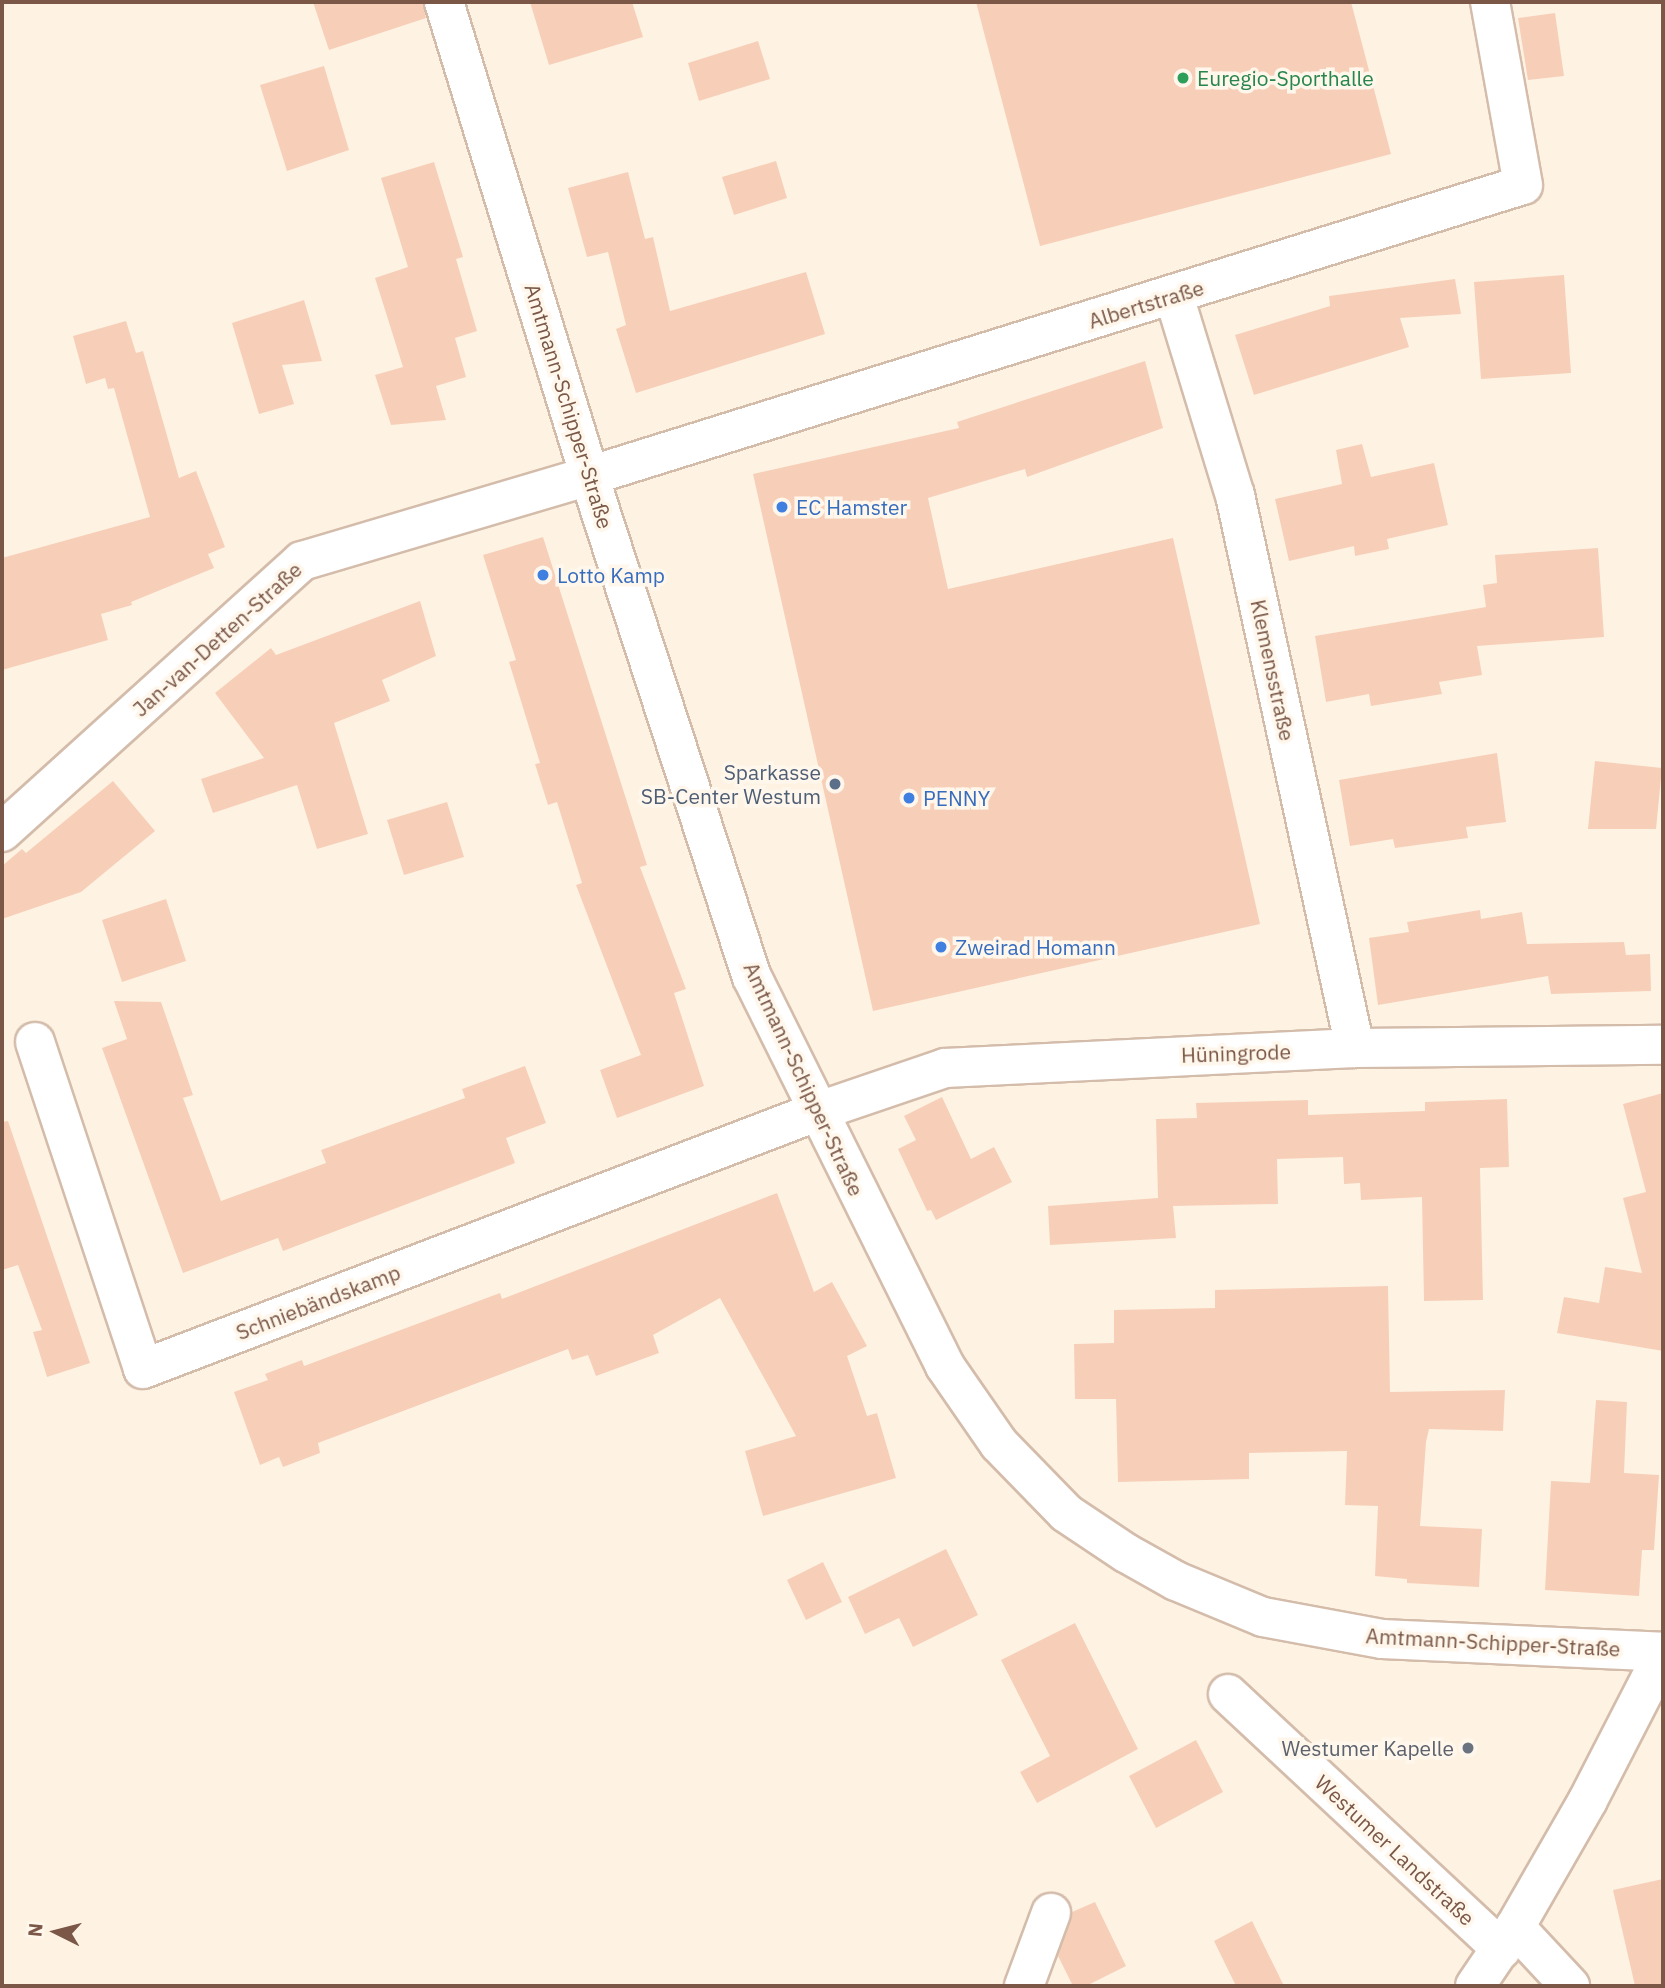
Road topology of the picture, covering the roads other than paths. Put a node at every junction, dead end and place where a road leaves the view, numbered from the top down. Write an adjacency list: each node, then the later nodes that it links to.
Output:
1 (444, 2): 4 (street, Amtmann-Schipper-Straße)
2 (1490, 2): 3 (street, Albertstraße)
3 (1174, 296): 4 (street, Albertstraße); 8 (street, Klemensstraße)
4 (589, 476): 5 (street, Jan-van-Detten-Straße); 9 (street, Amtmann-Schipper-Straße)
5 (2, 832)
6 (35, 1042): 9 (street, Schniebändskamp)
7 (1663, 1045): 8 (street, Hüningrode)
8 (1354, 1048): 9 (street, Hüningrode)
9 (816, 1112): 10 (street, Amtmann-Schipper-Straße)
10 (1663, 1653): 13 (street)
11 (1228, 1694): 13 (street, Westumer Landstraße)
12 (1051, 1913): 14 (street)
13 (1508, 1938): 15 (street); 16 (street, Westumer Landstraße)
14 (1024, 1986)
15 (1475, 1986)
16 (1570, 1986)

